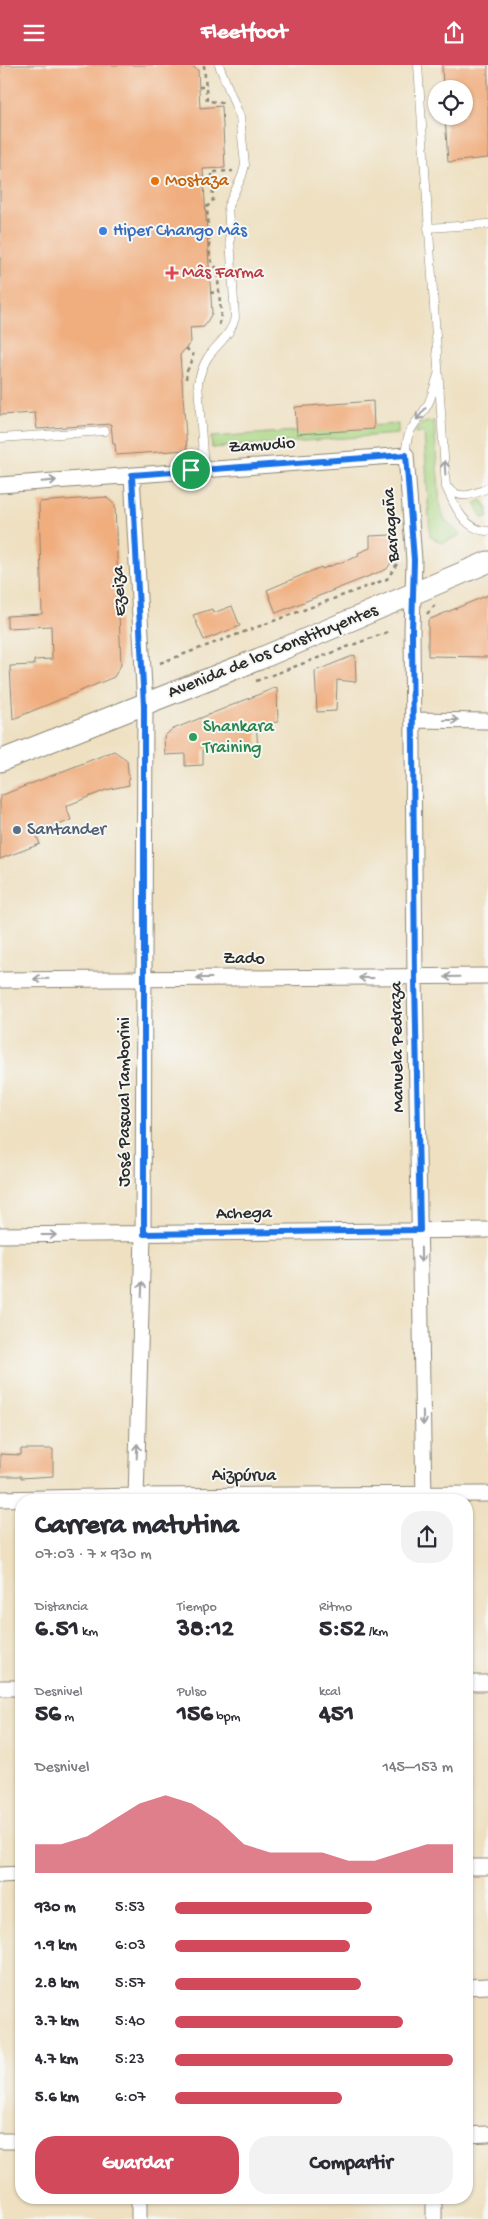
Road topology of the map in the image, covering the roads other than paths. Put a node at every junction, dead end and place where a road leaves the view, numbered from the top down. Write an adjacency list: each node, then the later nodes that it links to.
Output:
1 (219, 65): 9 (lane)
2 (418, 65): 4 (lane)
3 (488, 224): 4 (lane)
4 (428, 228): 5 (lane)
5 (438, 373): 8 (lane, one-way to 8); 12 (lane, one-way to 5)
6 (105, 431): 7 (lane)
7 (0, 438)
8 (406, 455): 9 (street, Zamudio); 16 (street, Baragaña)
9 (204, 469): 10 (street, Zamudio)
10 (132, 475): 11 (street, Zamudio, one-way to 10); 17 (street, Ezeiza)
11 (0, 485)
12 (446, 487): 13 (lane); 14 (lane)
13 (488, 488)
14 (488, 531)
15 (488, 562): 16 (main road, Avenida de los Constituyentes)
16 (413, 594): 17 (main road, Avenida de los Constituyentes); 18 (street, Manuela Pedraza)
17 (144, 705): 20 (main road, Avenida de los Constituyentes); 21 (street, José Pascual Tamborini)
18 (413, 720): 19 (street, one-way to 19); 23 (street, Manuela Pedraza)
19 (488, 721)
20 (0, 761)
21 (145, 977): 23 (street, Zado, one-way to 21); 24 (street, Zado, one-way to 24); 27 (street, José Pascual Tamborini)
22 (488, 977): 23 (street, Zado, one-way to 23)
23 (415, 978): 25 (street, Manuela Pedraza)
24 (0, 980)
25 (420, 1230): 26 (street, Achega); 27 (street, Achega); 31 (street, Manuela Pedraza, one-way to 31)
26 (488, 1230)
27 (144, 1234): 28 (street, Achega, one-way to 27); 30 (street, José Pascual Tamborini, one-way to 27)
28 (0, 1235)
29 (488, 1493): 32 (street, Aizpúrua)
30 (136, 1494)
31 (424, 1494)
32 (472, 1494)
33 (0, 1499): 34 (street, Aizpúrua)
34 (15, 1499)
35 (473, 1683): 36 (street)
36 (488, 1683)
37 (0, 1688): 38 (street)
38 (15, 1688)
39 (473, 1867): 40 (street)
40 (488, 1867)
41 (15, 1874): 42 (street)
42 (0, 1875)
43 (473, 1987): 44 (street)
44 (488, 1987)
45 (473, 2135): 46 (street)
46 (488, 2135)
47 (0, 2141): 48 (street)
48 (15, 2141)
49 (139, 2204): 51 (street)
50 (434, 2204): 52 (street)
51 (138, 2219)
52 (434, 2219)

